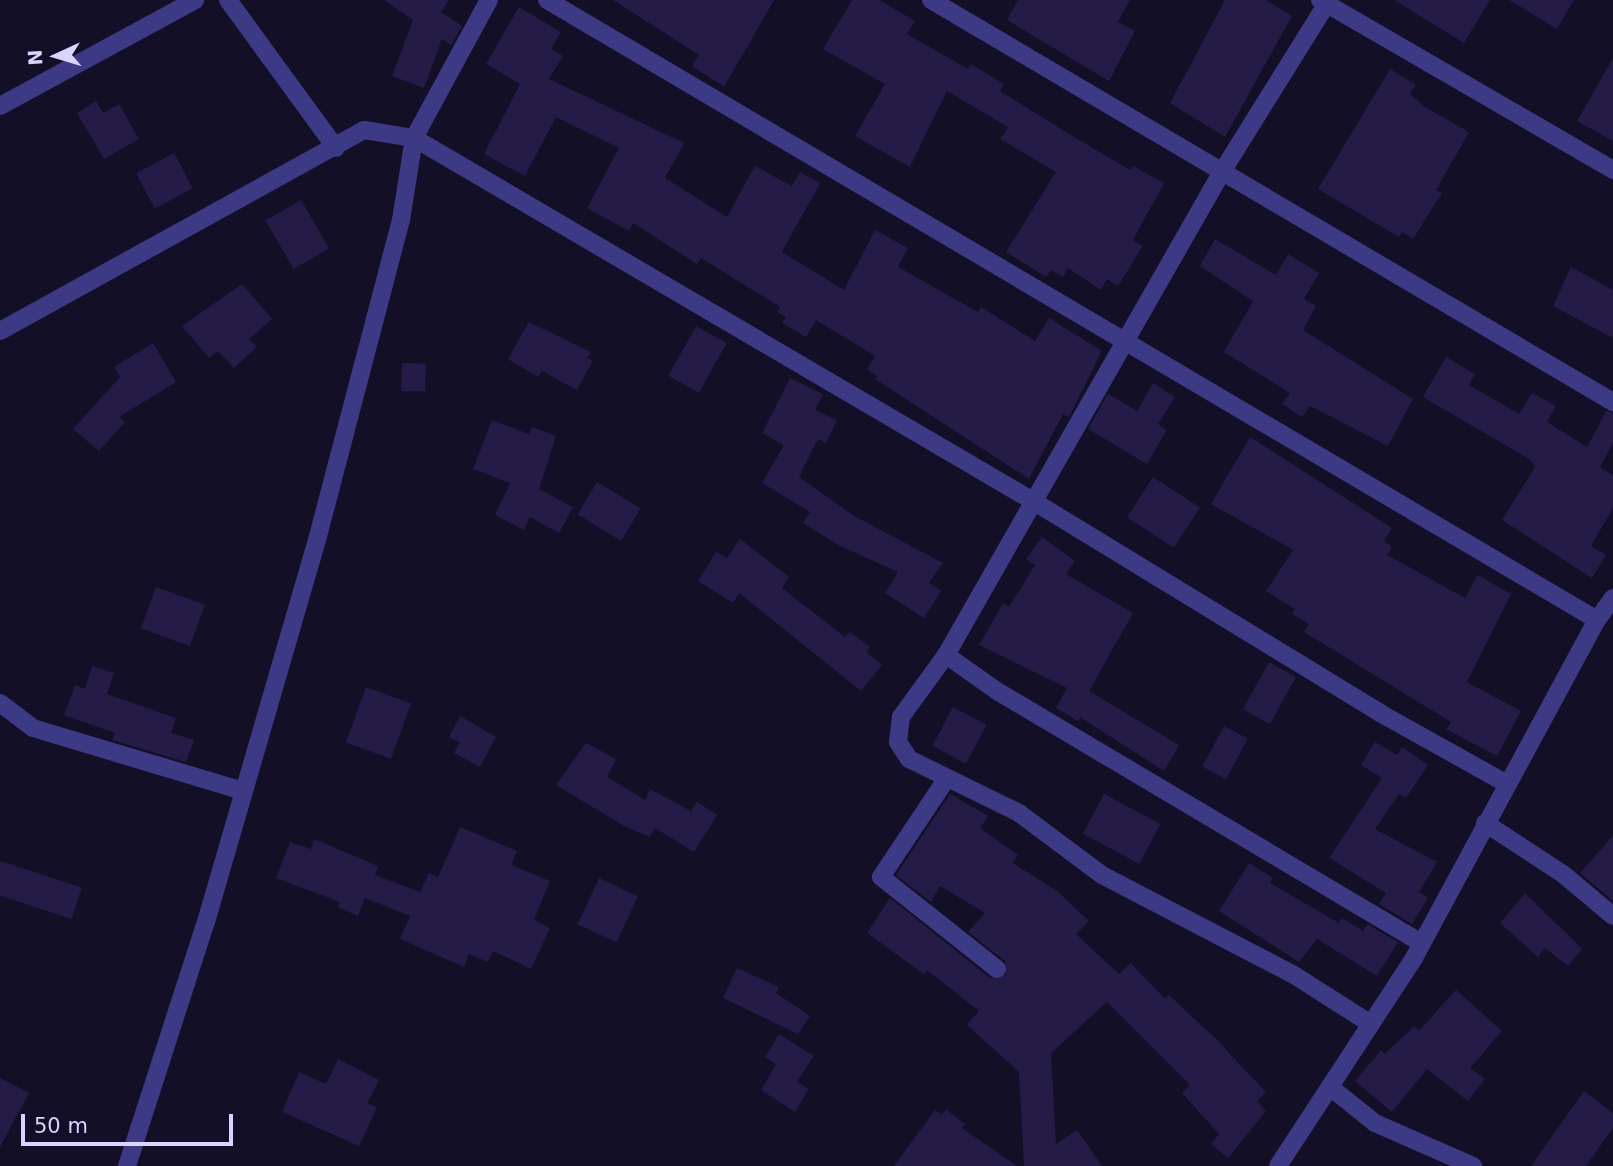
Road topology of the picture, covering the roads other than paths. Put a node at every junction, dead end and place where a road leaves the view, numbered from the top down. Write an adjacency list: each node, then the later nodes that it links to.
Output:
1 (195, 0): 7 (street)
2 (228, 0): 9 (street)
3 (489, 0): 8 (street)
4 (547, 0): 13 (street)
5 (931, 0): 10 (street)
6 (1326, 1): 10 (street); 11 (street)
7 (0, 106)
8 (414, 138): 9 (street); 15 (street); 22 (street)
9 (336, 148): 12 (street)
10 (1223, 170): 13 (street); 14 (street)
11 (1613, 170)
12 (0, 331)
13 (1128, 341): 15 (street); 17 (street)
14 (1613, 402)
15 (1033, 502): 18 (street); 21 (street)
16 (1613, 598): 17 (street)
17 (1597, 620): 21 (street)
18 (946, 655): 20 (street); 25 (street)
19 (0, 704): 22 (street)
20 (947, 778): 26 (street); 27 (street)
21 (1507, 784): 23 (street)
22 (243, 791): 29 (street)
23 (1485, 822): 24 (street); 25 (street)
24 (1613, 916)
25 (1422, 943): 27 (street)
26 (997, 969)
27 (1371, 1024): 28 (street)
28 (1330, 1087): 30 (street); 31 (street)
29 (127, 1166)
30 (1278, 1166)
31 (1473, 1166)

